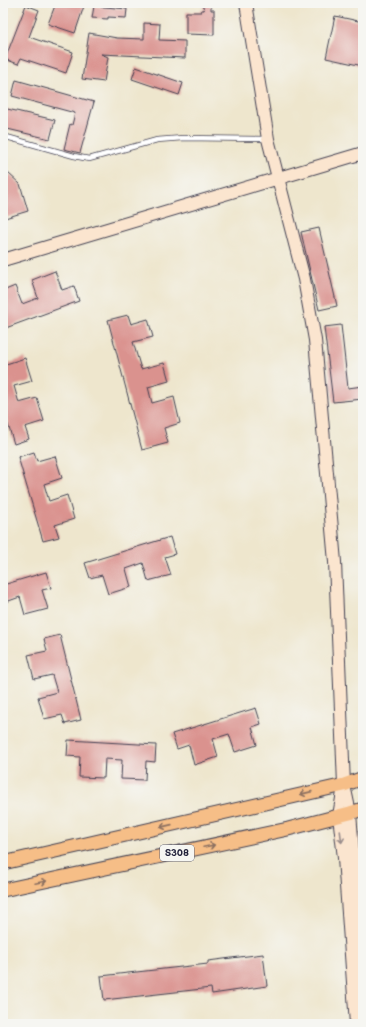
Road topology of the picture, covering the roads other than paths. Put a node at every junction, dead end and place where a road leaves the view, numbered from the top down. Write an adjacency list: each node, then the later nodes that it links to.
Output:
1 (246, 3): 3 (main road)
2 (3, 136): 3 (lane)
3 (268, 139): 5 (main road)
4 (363, 152): 5 (main road)
5 (278, 178): 6 (main road); 8 (main road)
6 (3, 260)
7 (363, 778): 8 (main road)
8 (344, 785): 10 (main road); 11 (main road, one-way to 11)
9 (363, 809): 10 (main road, S308)
10 (344, 815): 12 (main road, S308, one-way to 10); 13 (main road); 14 (main road, one-way to 14)
11 (3, 863)
12 (3, 890)
13 (363, 978)
14 (356, 1024)

